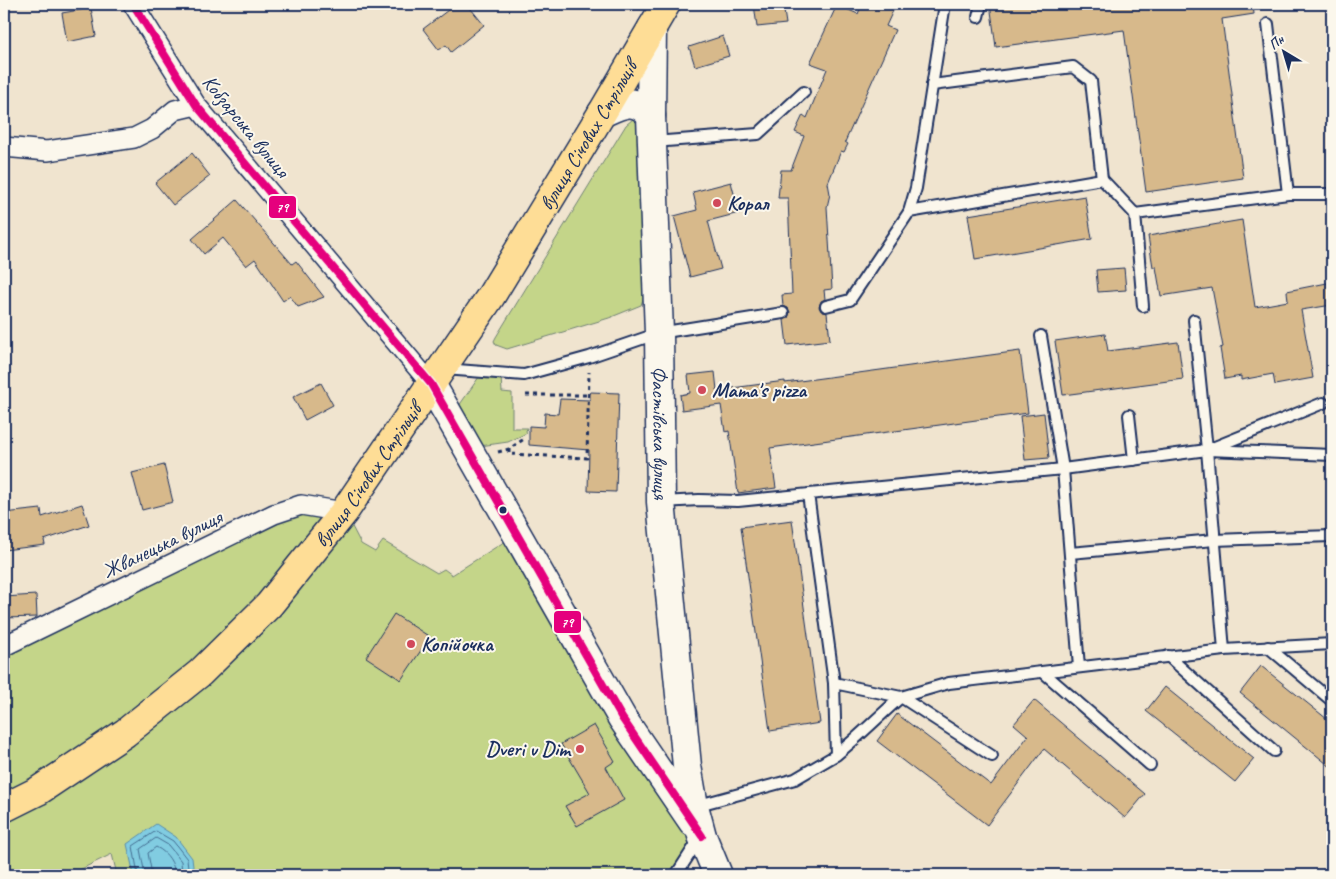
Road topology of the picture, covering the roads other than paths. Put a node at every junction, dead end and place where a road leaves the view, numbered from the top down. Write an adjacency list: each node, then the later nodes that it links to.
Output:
1 (133, 4): 10 (street, Кобзарська вулиця)
2 (666, 4): 7 (main road, вулиця Січових Стрільців)
3 (946, 4): 8 (lane)
4 (981, 4): 5 (lane)
5 (978, 17)
6 (1268, 24): 15 (lane)
7 (652, 28): 11 (main road, вулиця Січових Стрільців); 12 (main road, Фастівська вулиця)
8 (932, 85): 14 (lane); 17 (lane)
9 (804, 92): 12 (lane)
10 (196, 104): 13 (street); 25 (street, Кобзарська вулиця)
11 (602, 113): 12 (main road); 25 (main road, вулиця Січових Стрільців)
12 (652, 129): 23 (main road, Фастівська вулиця)
13 (4, 147)
14 (1102, 179): 17 (lane); 18 (lane)
15 (1288, 194): 16 (lane); 18 (lane)
16 (1332, 194)
17 (909, 212): 19 (lane)
18 (1135, 214): 20 (lane)
19 (826, 306)
20 (1143, 306)
21 (783, 312): 23 (lane)
22 (1194, 320): 28 (lane)
23 (659, 333): 25 (lane); 33 (main road, Фастівська вулиця)
24 (1041, 336): 31 (lane)
25 (436, 376): 34 (main road, вулиця Січових Стрільців); 54 (main road, Фастівська вулиця)
26 (1323, 403): 28 (lane)
27 (1128, 415): 30 (lane)
28 (1207, 450): 29 (lane); 30 (lane); 36 (lane)
29 (1332, 455)
30 (1134, 460): 31 (lane)
31 (1063, 469): 32 (lane); 37 (lane)
32 (808, 494): 33 (lane); 45 (lane)
33 (661, 502): 52 (main road, Фастівська вулиця)
34 (344, 512): 39 (street, Жванецька вулиця); 53 (main road, вулиця Січових Стрільців)
35 (1332, 536): 36 (lane)
36 (1214, 540): 37 (lane); 41 (lane)
37 (1070, 553): 43 (lane)
38 (1332, 644): 40 (lane)
39 (4, 646)
40 (1268, 647): 41 (lane); 47 (lane)
41 (1224, 650): 42 (lane)
42 (1168, 656): 43 (lane); 48 (lane)
43 (1079, 667): 44 (lane)
44 (1043, 672): 46 (lane); 51 (lane)
45 (834, 683): 46 (lane); 49 (lane)
46 (901, 697): 49 (lane); 50 (lane)
47 (1332, 701)
48 (1274, 751)
49 (836, 756): 52 (lane)
50 (992, 756)
51 (1150, 766)
52 (694, 806): 54 (main road, Фастівська вулиця)
53 (4, 808)
54 (702, 836): 55 (lane); 56 (main road, Фастівська вулиця)
55 (676, 875)
56 (718, 875)

